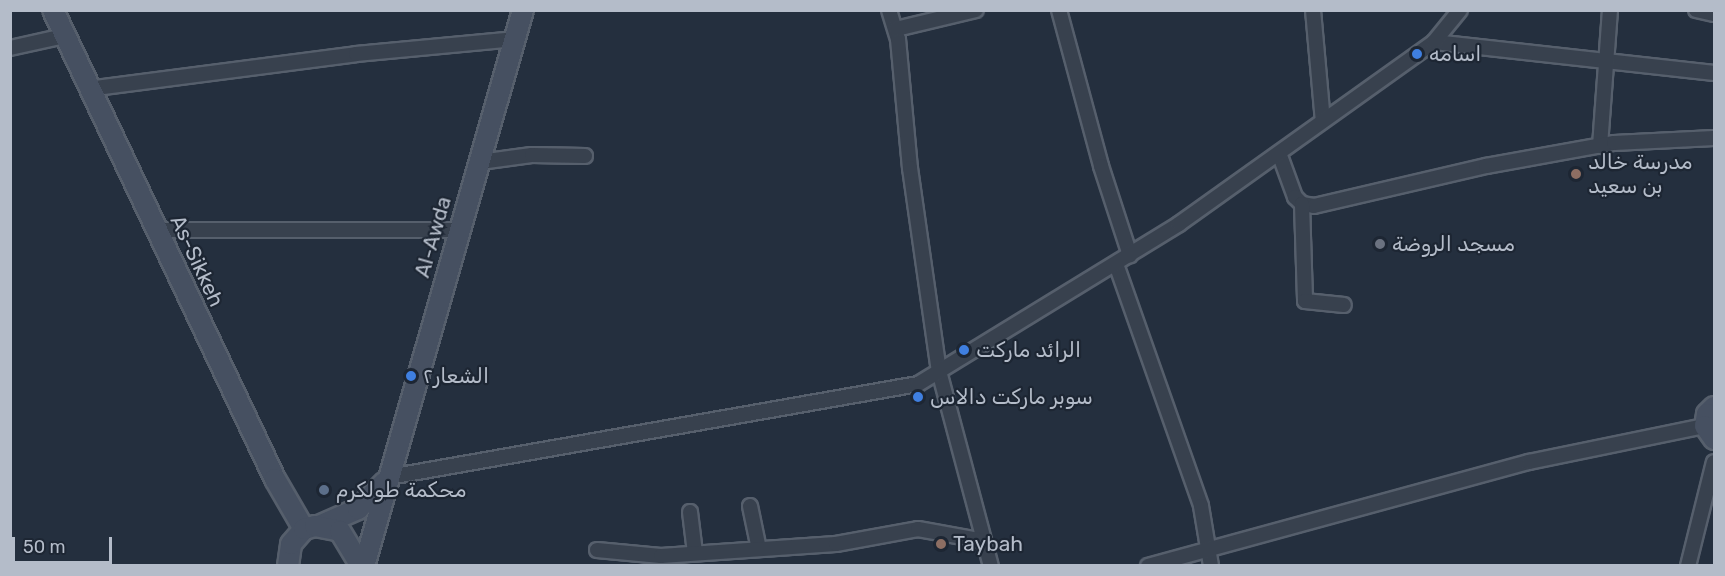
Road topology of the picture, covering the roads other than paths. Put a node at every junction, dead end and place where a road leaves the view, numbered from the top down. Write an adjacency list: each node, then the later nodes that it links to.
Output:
1 (53, 10): 12 (street, As-Sikkeh)
2 (523, 10): 13 (street, Al-Awda)
3 (889, 10): 11 (street)
4 (976, 10): 11 (street)
5 (1059, 10): 28 (street)
6 (1313, 10): 19 (street)
7 (1460, 10): 14 (street)
8 (1610, 10): 16 (street)
9 (1696, 10): 10 (street)
10 (1714, 14)
11 (896, 28): 31 (street)
12 (64, 36): 15 (street); 18 (street, As-Sikkeh)
13 (515, 39): 18 (street); 24 (street, Al-Awda)
14 (1434, 42): 16 (street); 19 (street)
15 (10, 48)
16 (1609, 61): 17 (street); 21 (street)
17 (1714, 73)
18 (88, 89): 26 (street, As-Sikkeh)
19 (1323, 121): 22 (street)
20 (1714, 138): 21 (street)
21 (1600, 146): 25 (street)
22 (1279, 153): 25 (street); 28 (street)
23 (585, 156): 24 (street)
24 (480, 162): 27 (street, Al-Awda)
25 (1302, 204): 30 (street)
26 (155, 230): 27 (street); 38 (street, As-Sikkeh)
27 (460, 230): 35 (street, Al-Awda)
28 (1130, 255): 29 (street)
29 (1116, 264): 31 (street); 41 (street)
30 (1344, 305)
31 (939, 371): 35 (street); 39 (street)
32 (1714, 406): 33 (street)
33 (1710, 433): 41 (street)
34 (1714, 462): 49 (street)
35 (389, 477): 38 (street); 45 (street, Al-Awda)
36 (750, 506): 40 (street)
37 (690, 512): 43 (street)
38 (311, 527): 44 (street); 45 (street)
39 (984, 541): 40 (street); 46 (street)
40 (759, 549): 43 (street)
41 (1207, 549): 47 (street); 48 (street)
42 (597, 550): 43 (street)
43 (695, 553)
44 (288, 566)
45 (363, 566)
46 (991, 566)
47 (1148, 566)
48 (1212, 566)
49 (1688, 566)

